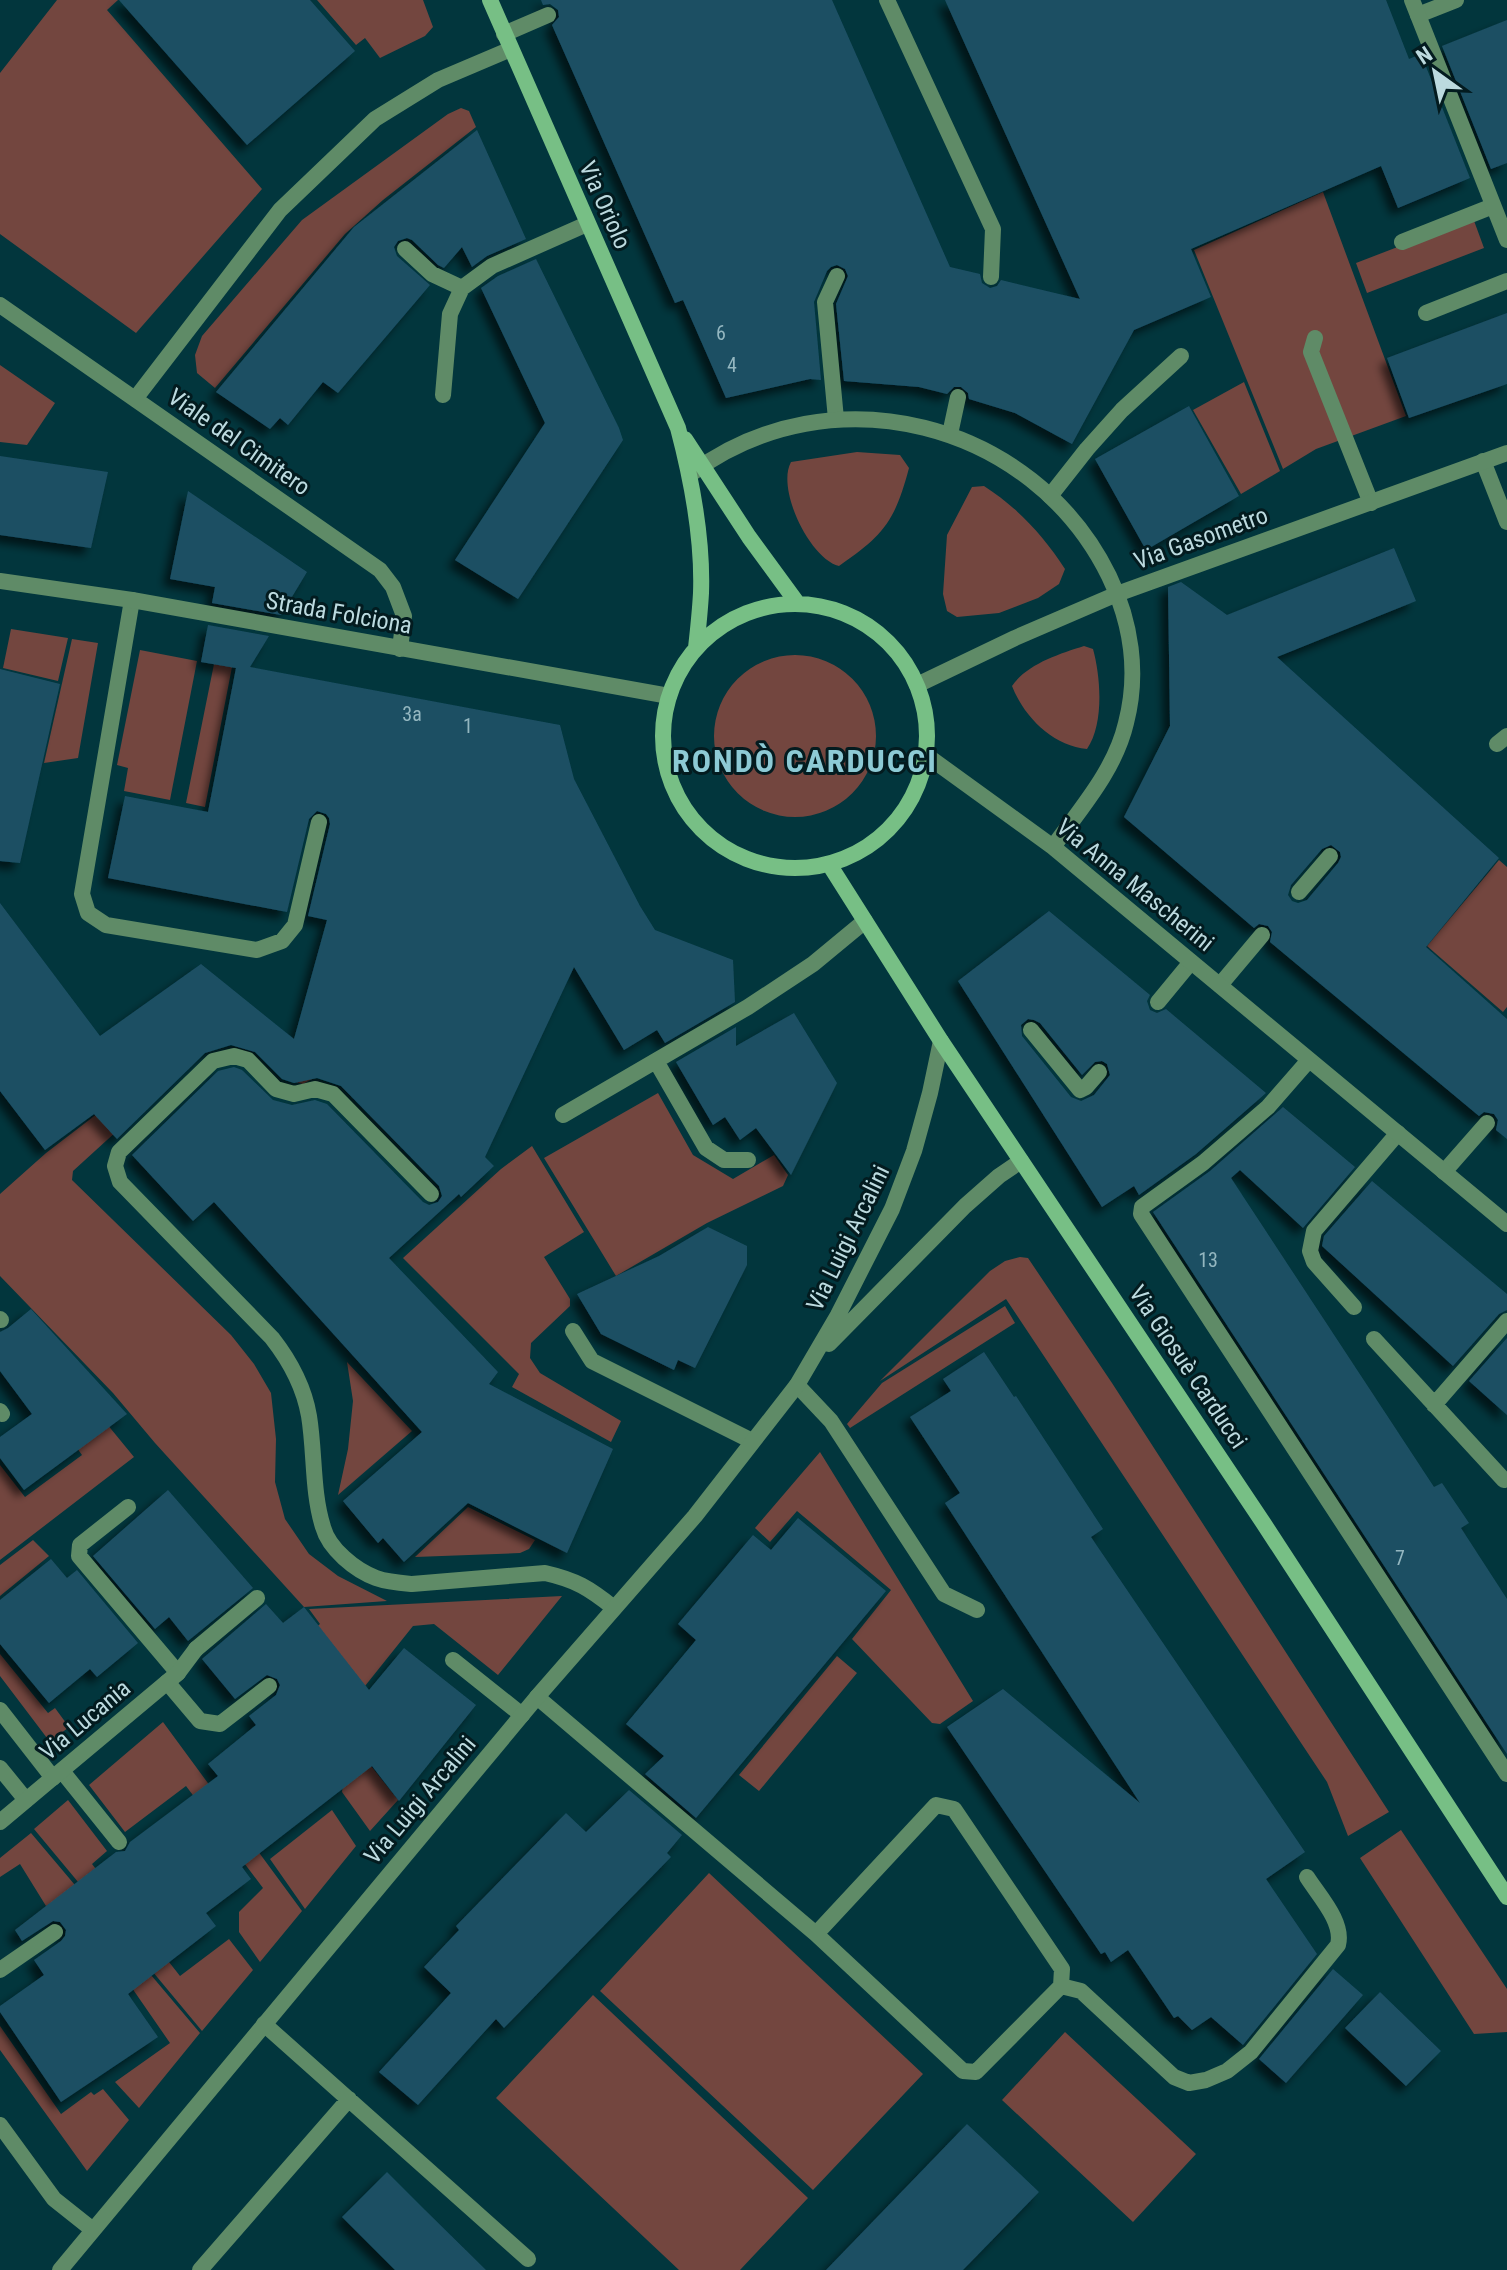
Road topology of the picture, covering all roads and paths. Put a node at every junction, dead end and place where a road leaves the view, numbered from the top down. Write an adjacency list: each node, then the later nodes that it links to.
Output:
1 (490, 0): 6 (street, Via Oriolo)
2 (887, 0): 13 (street)
3 (1456, 0): 4 (street)
4 (1415, 7): 7 (street)
5 (548, 15): 6 (street)
6 (508, 42): 8 (street, Via Oriolo); 22 (street)
7 (1493, 206): 9 (street); 10 (street)
8 (587, 224): 15 (street); 27 (street, Via Oriolo)
9 (1507, 240)
10 (1402, 242)
11 (405, 249): 15 (street)
12 (837, 276): 23 (street)
13 (991, 277)
14 (1507, 281): 17 (street)
15 (462, 288): 20 (street)
16 (0, 305): 22 (street, Viale del Cimitero)
17 (1426, 313)
18 (1315, 338): 29 (street)
19 (1181, 356): 28 (street)
20 (443, 395)
21 (958, 397): 24 (street)
22 (135, 399): 36 (street, Viale del Cimitero)
23 (836, 419): 24 (street); 27 (street)
24 (950, 434): 28 (street)
25 (1507, 453): 26 (street, Via Gasometro)
26 (1483, 461): 29 (street, Via Gasometro); 30 (street)
27 (696, 470): 34 (street, Via Oriolo); 35 (street, Via Oriolo)
28 (1050, 496): 32 (street)
29 (1371, 503): 32 (street, Via Gasometro)
30 (1507, 522)
31 (0, 581): 33 (street, Strada Folciona)
32 (1117, 594): 37 (street, Via Gasometro); 41 (street)
33 (132, 600): 36 (street, Strada Folciona); 40 (street)
34 (798, 604): 35 (street); 37 (street)
35 (696, 648): 38 (street)
36 (400, 649): 38 (street, Strada Folciona)
37 (917, 685): 39 (street)
38 (669, 696): 43 (street)
39 (926, 755): 41 (street, Via Anna Mascherini); 43 (street)
40 (319, 822)
41 (1053, 847): 47 (street, Via Anna Mascherini)
42 (1330, 856): 44 (street)
43 (829, 864): 45 (street, Via Giosuè Carducci)
44 (1299, 892)
45 (865, 921): 51 (street, Via Giosuè Carducci); 53 (street)
46 (1262, 935): 48 (street)
47 (1191, 962): 48 (street, Via Anna Mascherini); 49 (street)
48 (1220, 985): 52 (street, Via Anna Mascherini)
49 (1158, 1002)
50 (1031, 1030): 54 (street)
51 (941, 1041): 59 (street, Via Giosuè Carducci); 67 (street, Via Luigi Arcalini)
52 (1309, 1060): 57 (street, Via Anna Mascherini); 84 (street, Via Giosuè Carducci)
53 (656, 1061): 55 (street); 58 (street)
54 (1099, 1072)
55 (563, 1115)
56 (1487, 1123): 60 (street)
57 (1398, 1133): 60 (street, Via Anna Mascherini); 63 (street)
58 (748, 1160)
59 (1021, 1161): 67 (street, Via Luigi Arcalini); 89 (street, Via Giosuè Carducci)
60 (1444, 1172): 62 (street, Via Anna Mascherini)
61 (431, 1194): 74 (street)
62 (1507, 1224)
63 (1354, 1307)
64 (1507, 1321): 69 (street)
65 (573, 1331): 70 (street)
66 (1374, 1339): 69 (street)
67 (813, 1359): 68 (street, Via Luigi Arcalini)
68 (797, 1385): 70 (street, Via Luigi Arcalini); 75 (street)
69 (1434, 1405): 71 (street)
70 (752, 1441): 74 (street, Via Luigi Arcalini)
71 (1504, 1480)
72 (128, 1507): 77 (street)
73 (257, 1598): 77 (street, Via Lucania)
74 (614, 1608): 79 (street, Via Luigi Arcalini)
75 (977, 1610)
76 (453, 1660): 81 (street)
77 (173, 1678): 78 (street); 83 (street, Via Lucania)
78 (269, 1686)
79 (537, 1697): 81 (street, Via Luigi Arcalini); 91 (street)
80 (0, 1710): 83 (street)
81 (522, 1715): 94 (street, Via Luigi Arcalini)
82 (0, 1768): 85 (street)
83 (58, 1774): 85 (street, Via Lucania); 87 (street)
84 (1507, 1774)
85 (26, 1800): 86 (street, Via Lucania)
86 (0, 1822)
87 (119, 1842)
88 (1307, 1877): 93 (street)
89 (1507, 1897)
90 (55, 1932): 92 (street)
91 (816, 1934): 93 (street); 93 (street)
92 (0, 1970)
93 (1061, 1986)
94 (264, 2024): 95 (street); 97 (street, Via Luigi Arcalini)
95 (349, 2099): 98 (street); 100 (street)
96 (0, 2125): 97 (street)
97 (93, 2230): 99 (street, Via Luigi Arcalini)
98 (528, 2259)
99 (60, 2270)
100 (200, 2270)

